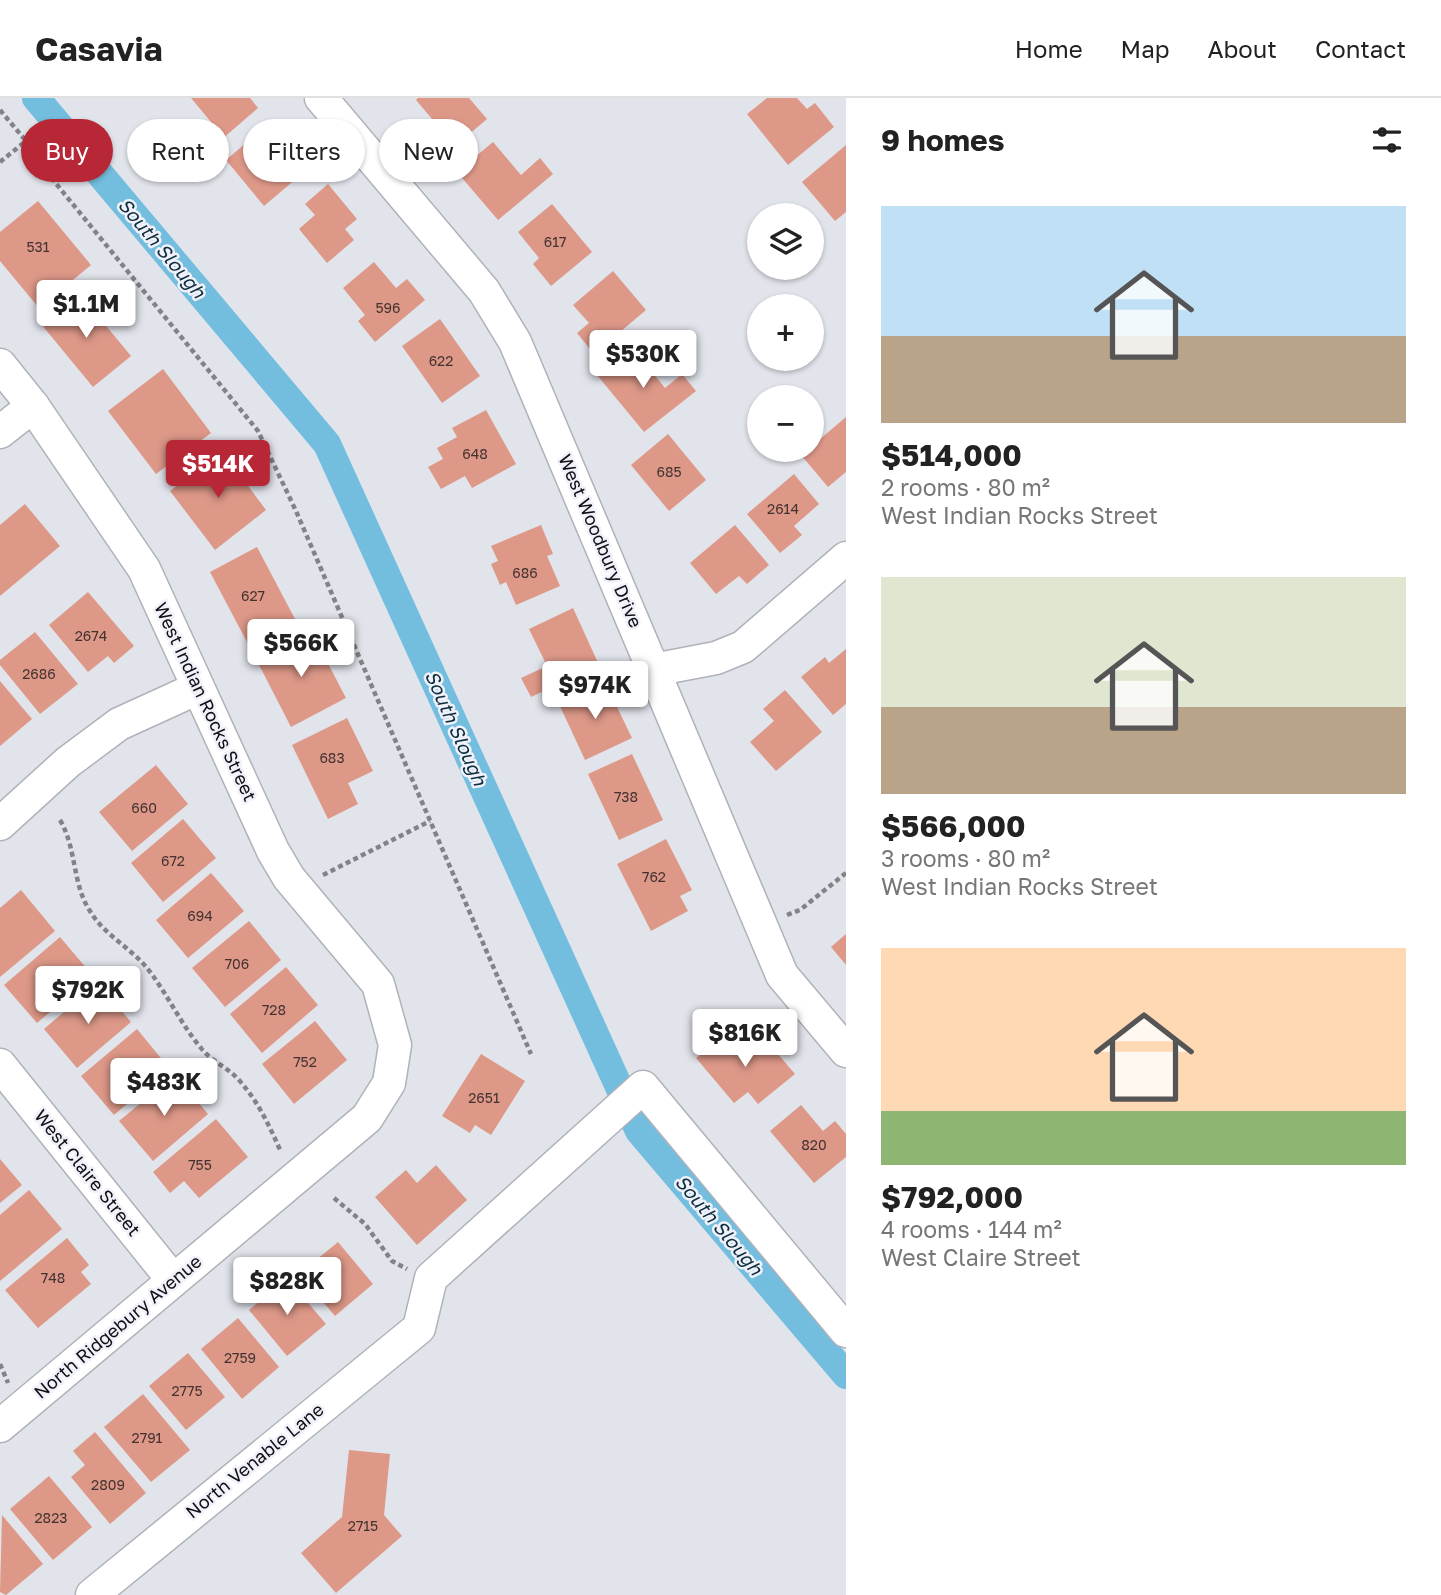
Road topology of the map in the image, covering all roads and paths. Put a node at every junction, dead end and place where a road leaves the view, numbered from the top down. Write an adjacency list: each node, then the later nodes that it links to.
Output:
1 (321, 98): 11 (street, West Woodbury Drive)
2 (0, 110): 3 (path)
3 (21, 135)
4 (21, 145): 5 (path)
5 (0, 162)
6 (55, 182): 14 (path)
7 (0, 365): 8 (street, West Indian Rocks Street)
8 (33, 406): 9 (street); 12 (street, West Indian Rocks Street)
9 (0, 432)
10 (846, 558): 11 (street)
11 (653, 670): 18 (street, West Woodbury Drive)
12 (198, 688): 15 (street); 17 (street, West Indian Rocks Street)
13 (60, 820): 23 (path)
14 (430, 821): 17 (path); 21 (path)
15 (0, 824)
16 (846, 873): 18 (path)
17 (299, 891): 19 (street, West Indian Rocks Street)
18 (760, 926): 20 (street, West Woodbury Drive)
19 (395, 1045): 26 (street, North Ridgebury Avenue)
20 (846, 1051)
21 (531, 1055)
22 (0, 1065): 26 (street, West Claire Street)
23 (281, 1152)
24 (334, 1198): 25 (path)
25 (412, 1273)
26 (173, 1280): 30 (street, North Ridgebury Avenue)
27 (846, 1331): 31 (street, North Venable Lane)
28 (0, 1364): 29 (path)
29 (9, 1384)
30 (0, 1426)
31 (92, 1595)

